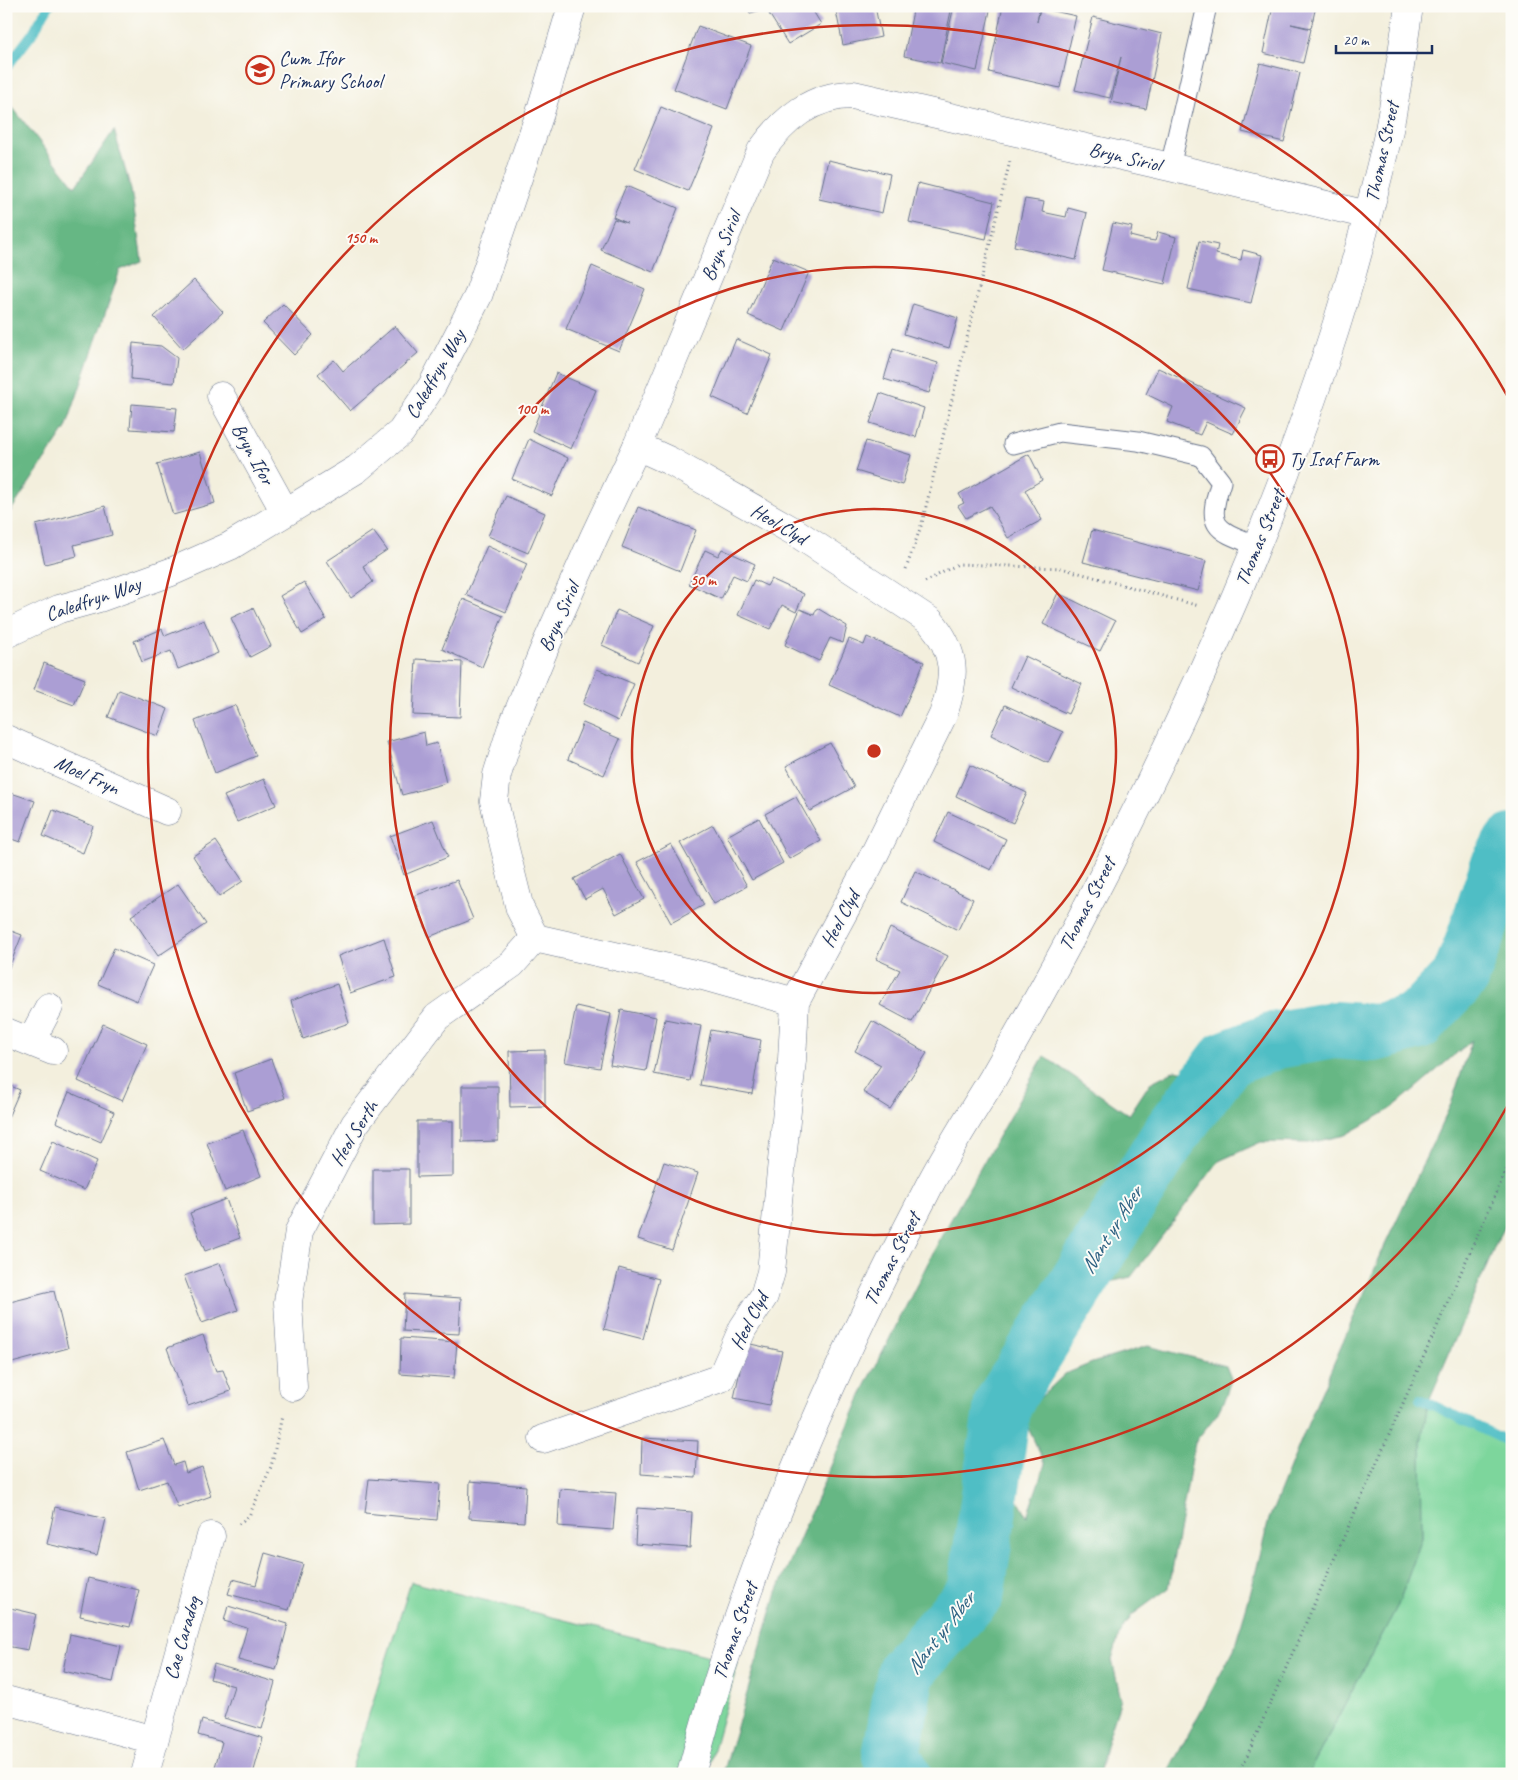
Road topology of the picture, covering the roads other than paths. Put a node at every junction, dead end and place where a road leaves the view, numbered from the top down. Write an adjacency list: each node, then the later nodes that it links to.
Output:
1 (572, 6): 9 (street, Caledfryn Way)
2 (1207, 6): 4 (lane)
3 (1409, 6): 5 (street, Thomas Street)
4 (1170, 167): 5 (street, Bryn Siriol); 8 (street, Bryn Siriol)
5 (1368, 215): 10 (street, Thomas Street)
6 (221, 396): 9 (street, Bryn Ifor)
7 (1014, 444): 10 (lane)
8 (637, 446): 14 (street, Bryn Siriol); 15 (street, Heol Clyd)
9 (285, 512): 11 (street, Caledfryn Way)
10 (1258, 546): 24 (street, Thomas Street)
11 (6, 634)
12 (6, 740): 13 (street, Moel Fryn)
13 (167, 811)
14 (535, 938): 15 (street); 18 (street, Heol Serth)
15 (794, 1002): 19 (street, Heol Clyd)
16 (49, 1007): 17 (street)
17 (6, 1032)
18 (293, 1387)
19 (543, 1439)
20 (211, 1536): 22 (street, Cae Caradog)
21 (6, 1700): 22 (street)
22 (154, 1740): 23 (street, Cae Caradog)
23 (145, 1774)
24 (691, 1774)

